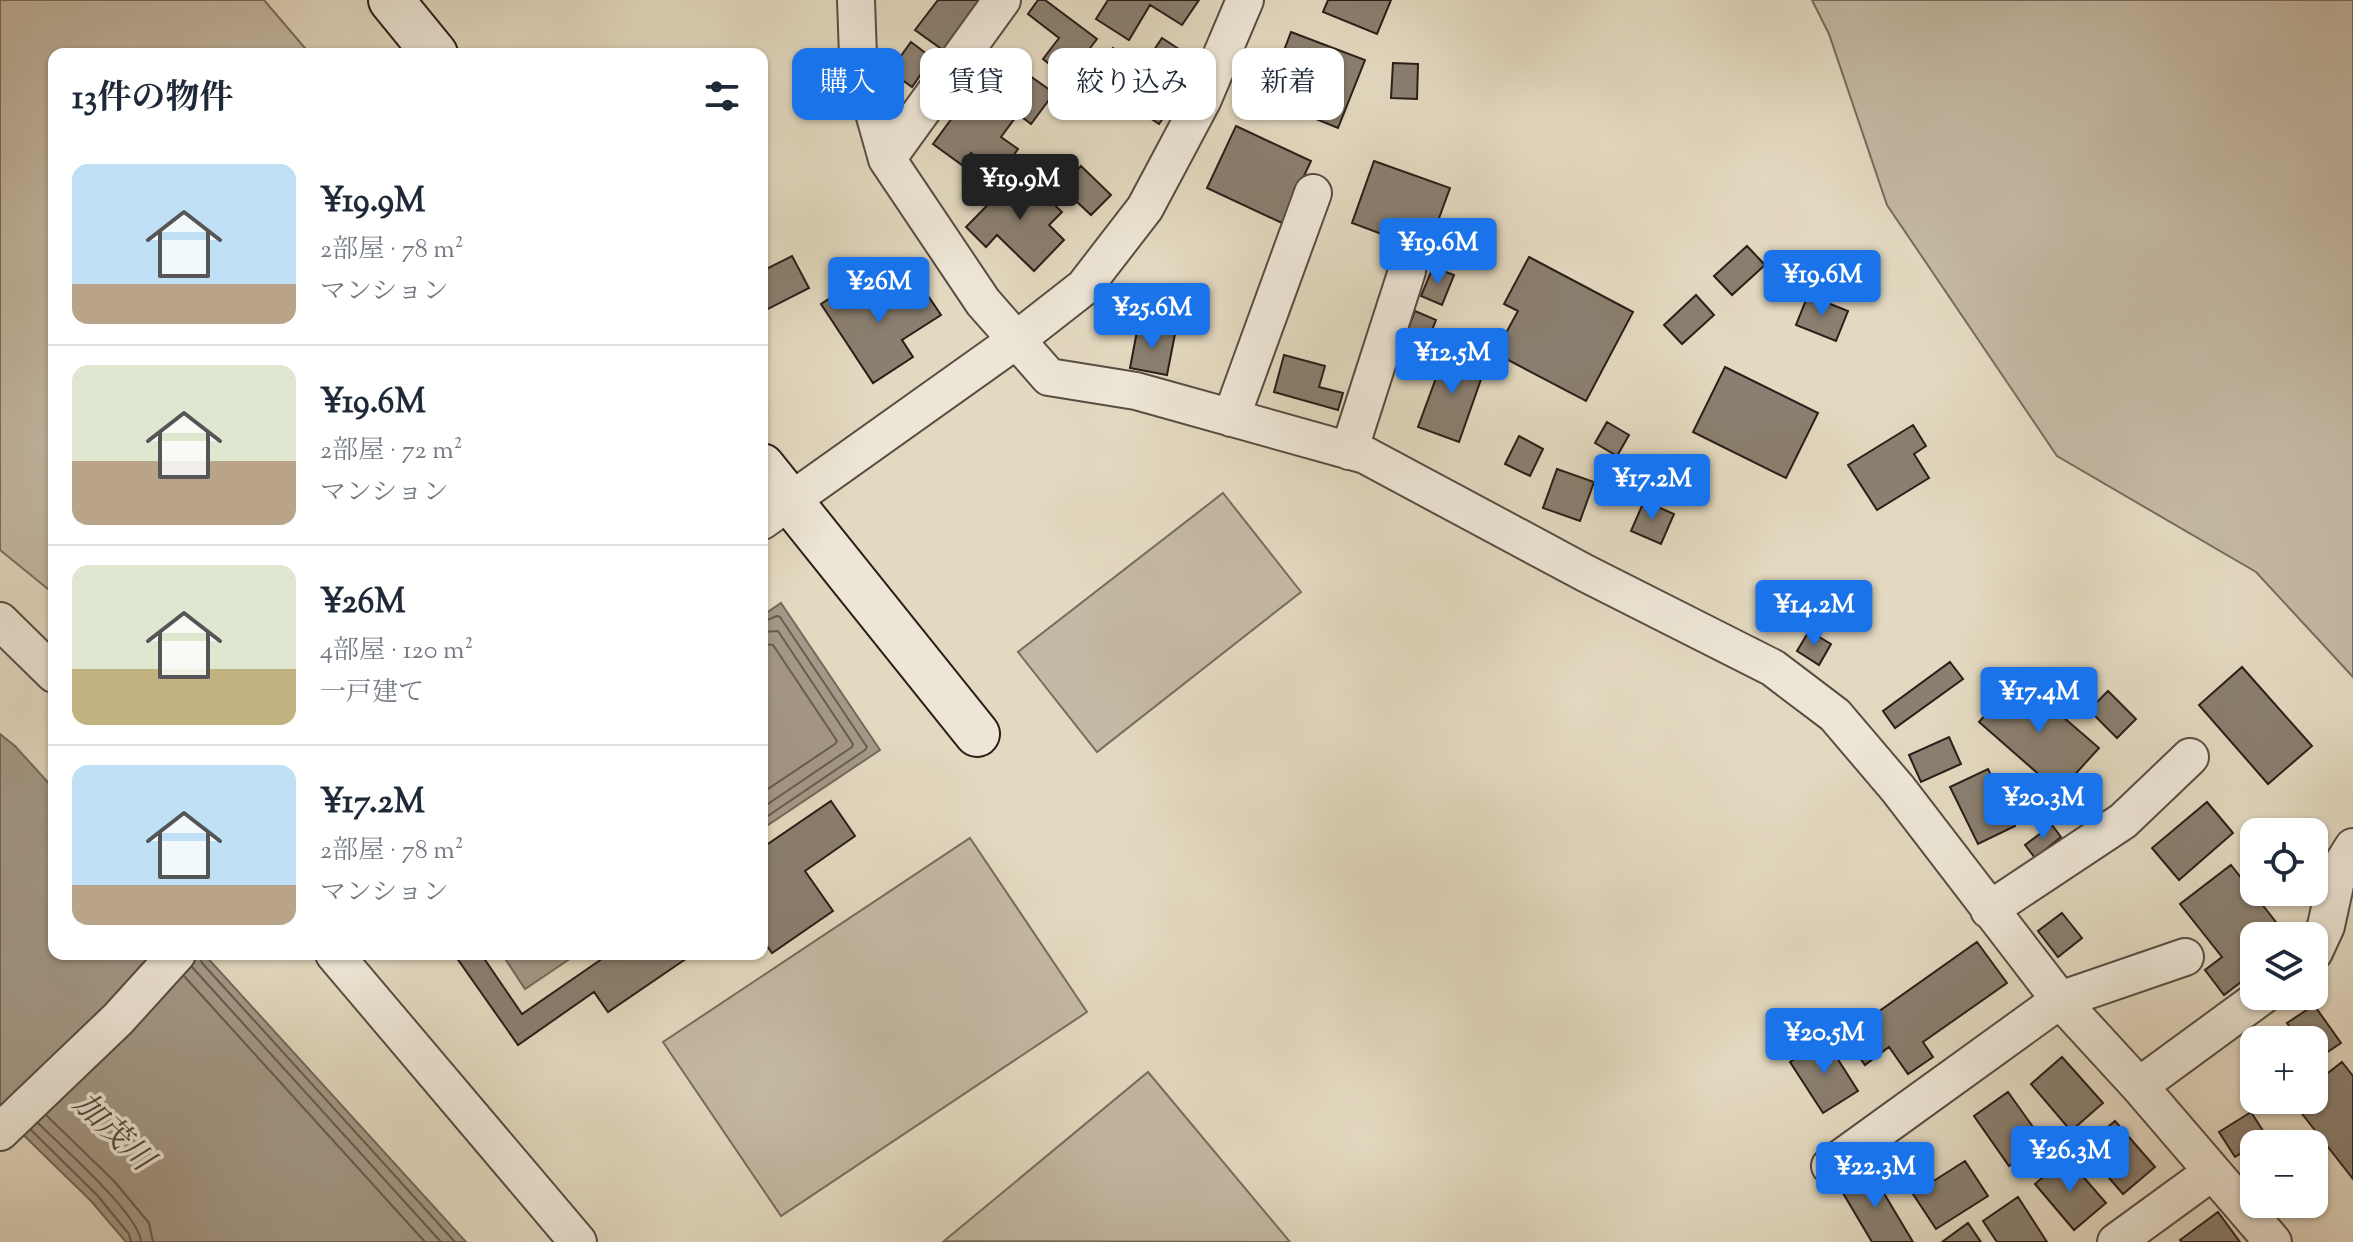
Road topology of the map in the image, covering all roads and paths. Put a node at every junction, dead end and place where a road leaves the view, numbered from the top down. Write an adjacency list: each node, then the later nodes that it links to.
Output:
1 (391, 0): 5 (street)
2 (856, 0): 6 (street)
3 (1002, 0): 6 (street)
4 (1245, 0): 9 (street)
5 (430, 48)
6 (887, 159): 9 (street)
7 (1313, 193): 10 (street)
8 (1407, 271): 11 (street)
9 (1015, 341): 10 (street); 13 (street)
10 (1231, 418): 11 (street)
11 (1349, 451): 19 (street)
12 (768, 485): 13 (street)
13 (776, 511): 16 (street)
14 (0, 621): 15 (street)
15 (48, 668)
16 (977, 734)
17 (2190, 757): 19 (street)
18 (2353, 847): 20 (street)
19 (1989, 910): 24 (street)
20 (2327, 922)
21 (2185, 957): 24 (street)
22 (172, 960): 27 (street)
23 (339, 960): 30 (street)
24 (2060, 1000): 26 (street); 28 (street)
25 (2243, 1010): 26 (street)
26 (2139, 1086): 29 (street)
27 (0, 1132)
28 (1830, 1166)
29 (2212, 1172): 31 (street); 32 (street)
30 (578, 1242)
31 (2116, 1242)
32 (2273, 1242)

